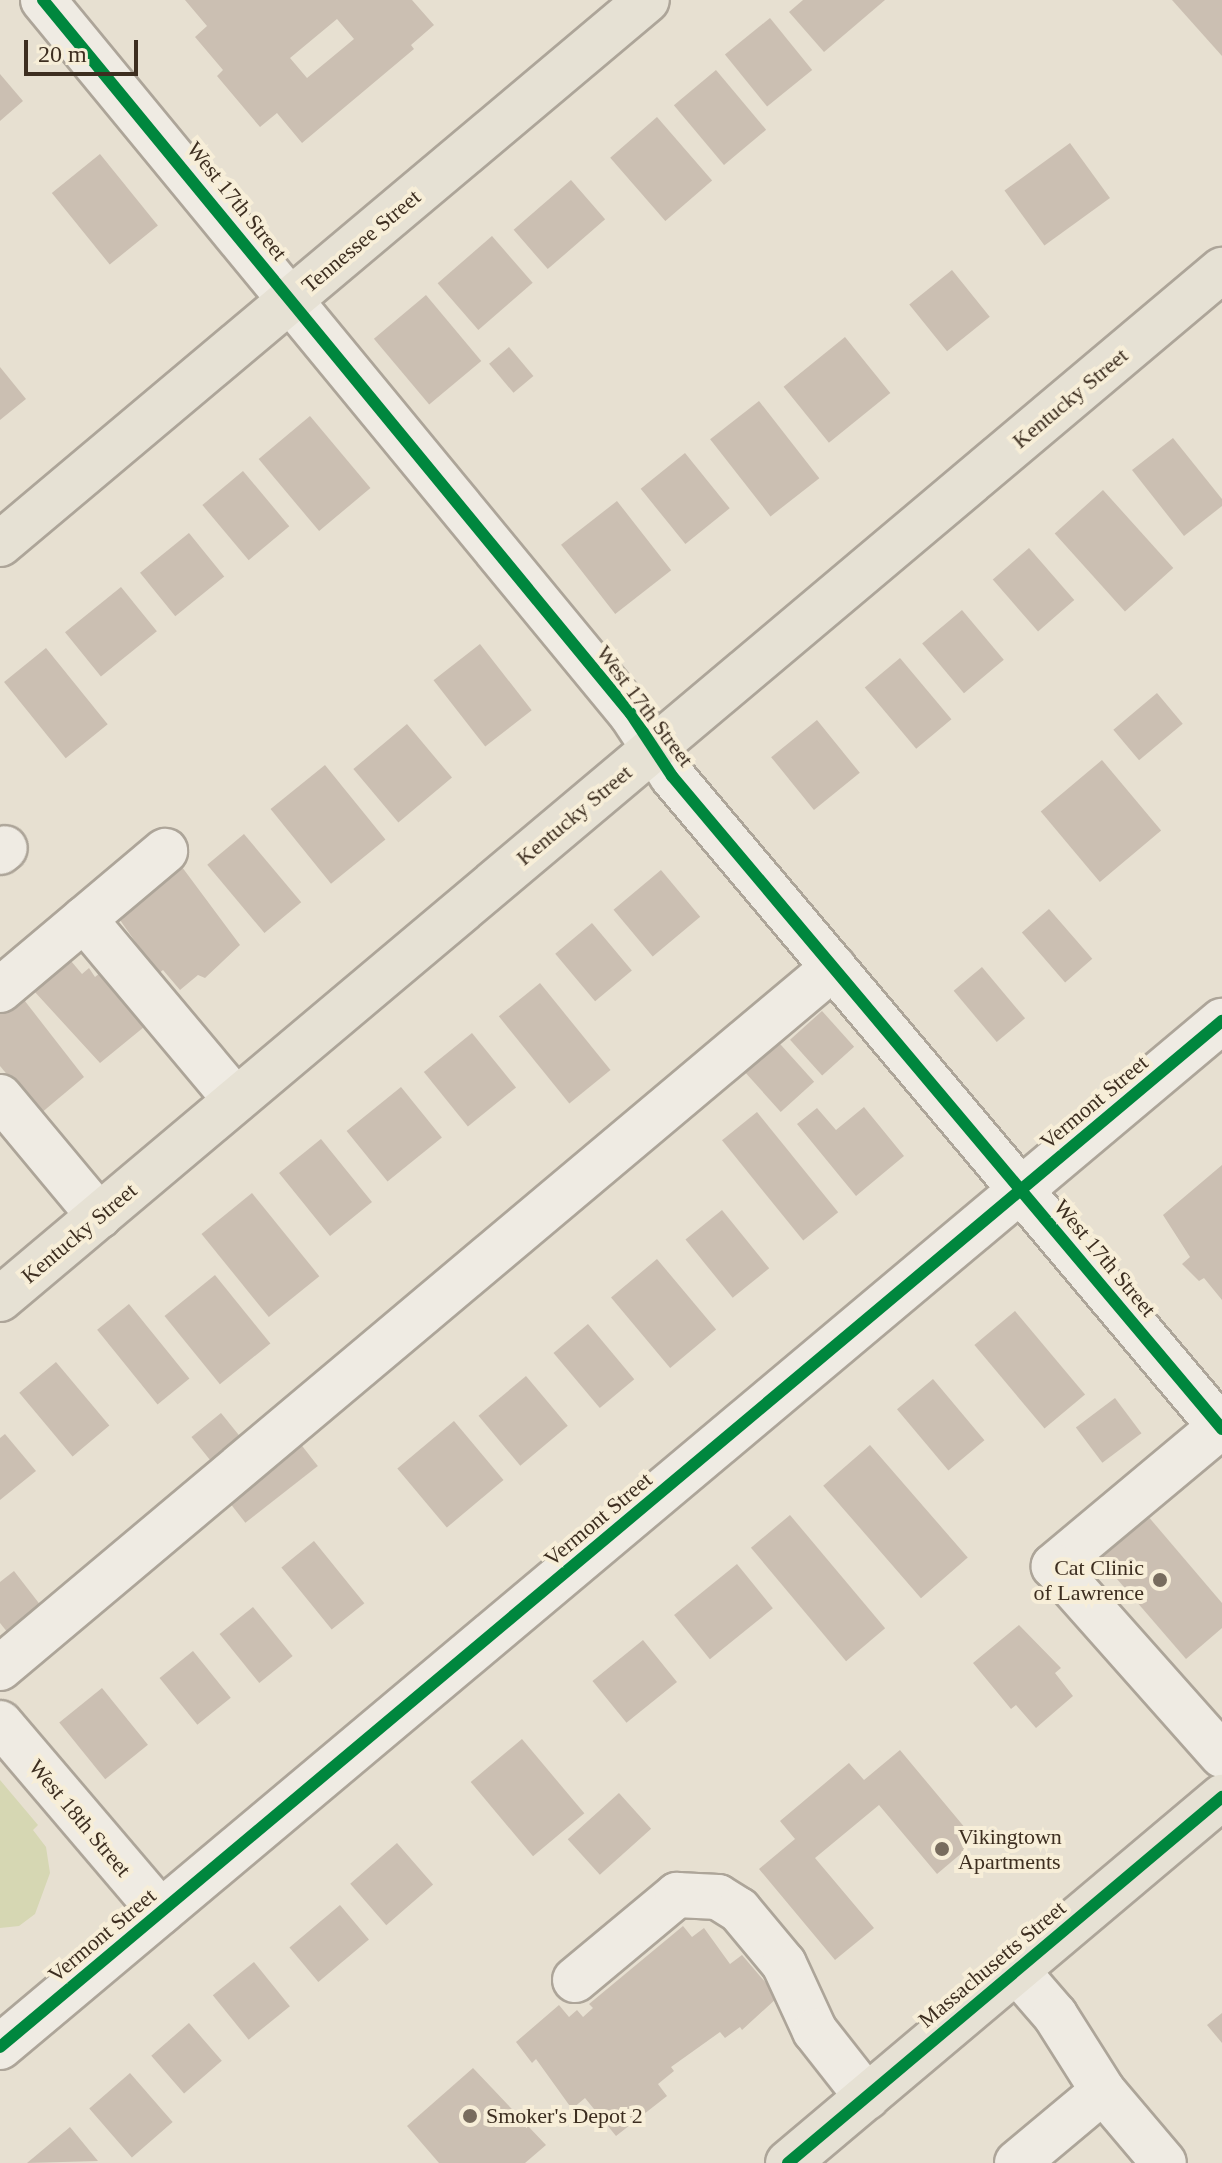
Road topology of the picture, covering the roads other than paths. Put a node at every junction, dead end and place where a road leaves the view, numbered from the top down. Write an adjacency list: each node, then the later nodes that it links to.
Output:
1 (43, 0): 4 (street, West 17th Street)
2 (647, 0): 4 (main road, Tennessee Street)
3 (1222, 270): 6 (main road, Kentucky Street)
4 (290, 300): 5 (main road, Tennessee Street); 6 (street, West 17th Street)
5 (0, 544)
6 (654, 748): 9 (street, West 17th Street); 13 (main road, Kentucky Street)
7 (165, 851): 8 (street)
8 (84, 919): 10 (street); 13 (street)
9 (834, 967): 14 (street, West 17th Street); 18 (street)
10 (0, 990)
11 (1222, 1021): 14 (street, Vermont Street)
12 (0, 1097): 15 (street)
13 (236, 1100): 15 (main road, Kentucky Street)
14 (1022, 1189): 17 (street, West 17th Street); 22 (street, Vermont Street)
15 (99, 1216): 16 (main road, Kentucky Street)
16 (0, 1299)
17 (1221, 1428): 20 (street)
18 (0, 1668)
19 (0, 1723): 22 (street, West 18th Street)
20 (1222, 1755)
21 (1222, 1797): 23 (main road, Massachusetts Street)
22 (161, 1912): 25 (street, Vermont Street)
23 (1016, 1970): 26 (street); 27 (main road, Massachusetts Street)
24 (575, 1980): 27 (street)
25 (0, 2047)
26 (1103, 2091): 29 (street); 30 (street)
27 (867, 2097): 28 (main road, Massachusetts Street)
28 (788, 2163)
29 (1017, 2163)
30 (1164, 2163)

